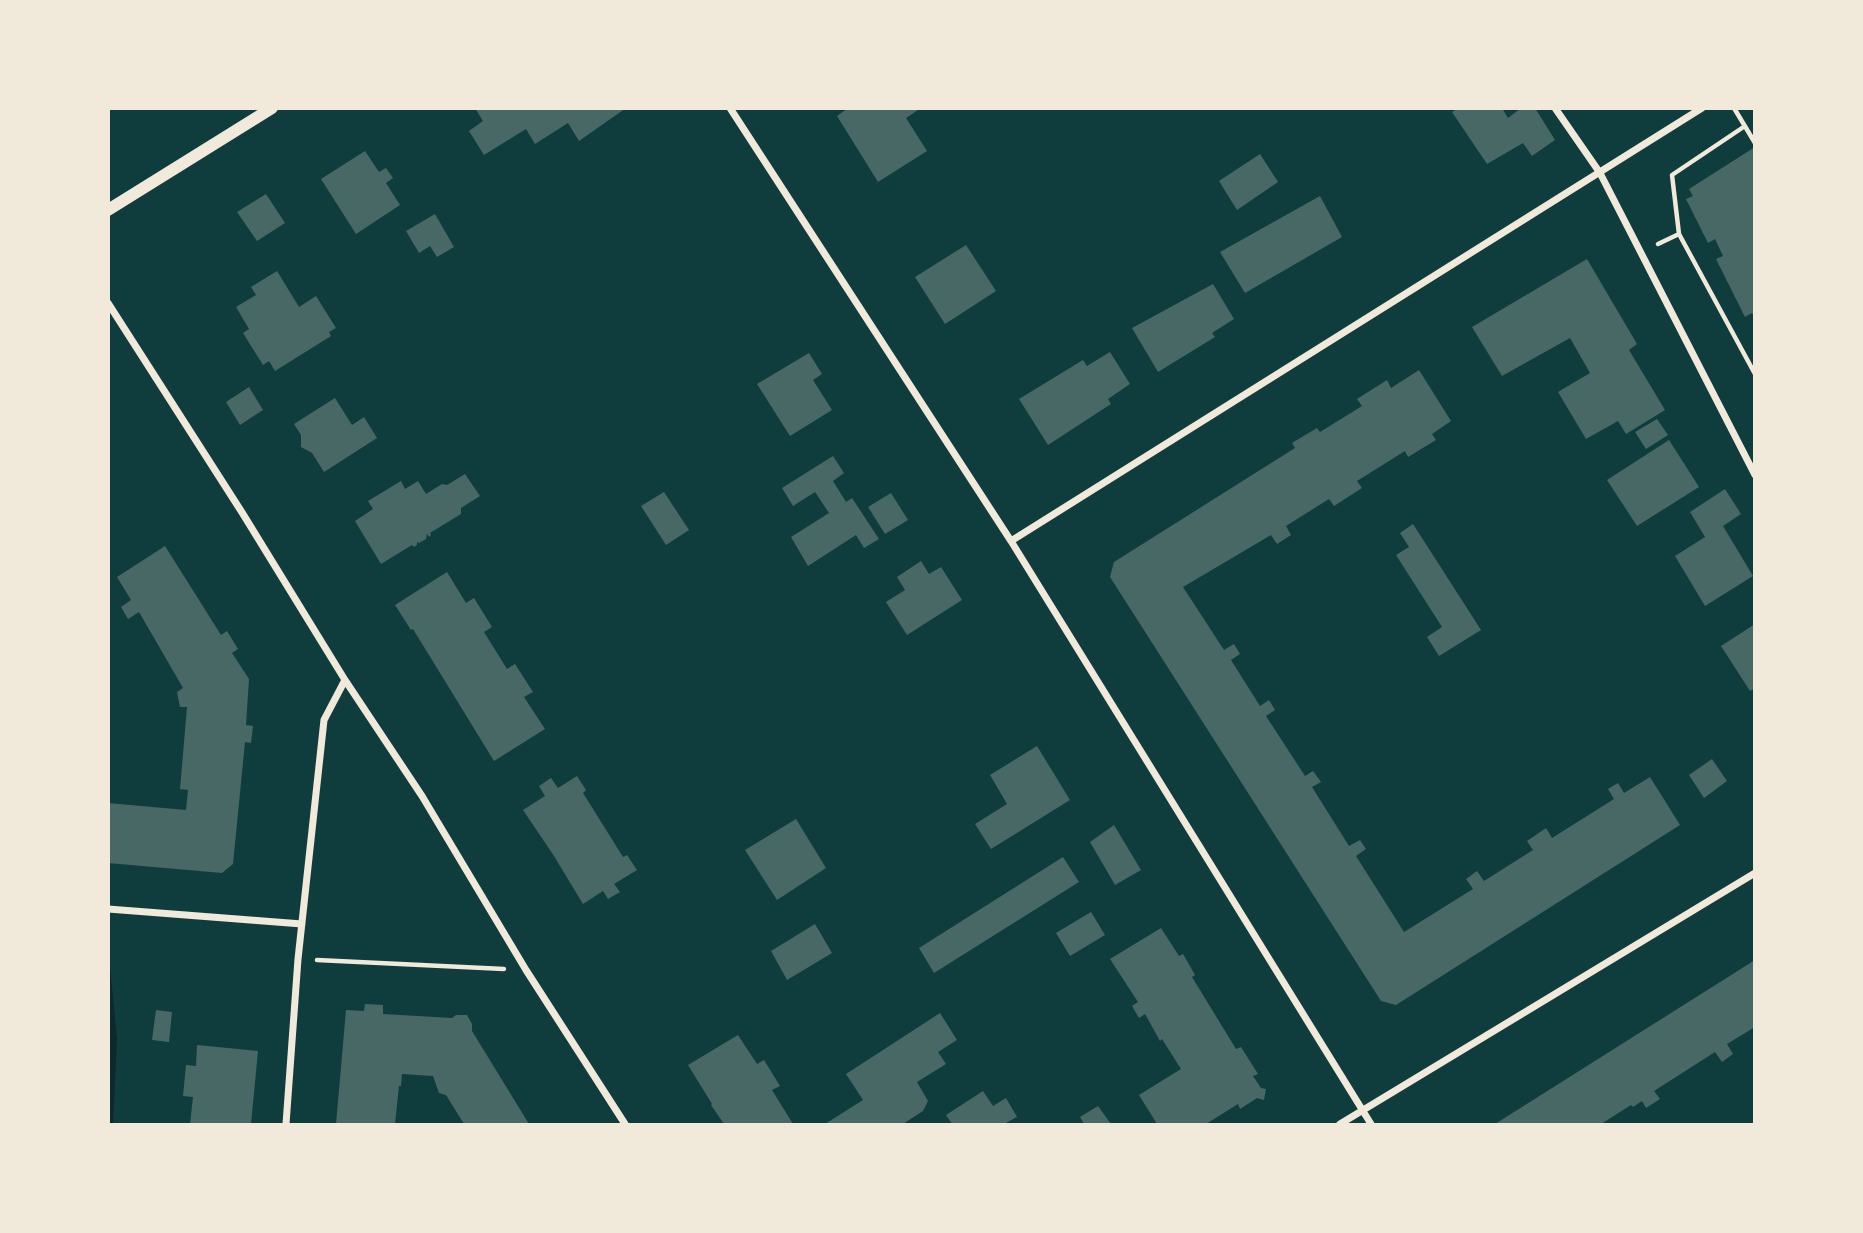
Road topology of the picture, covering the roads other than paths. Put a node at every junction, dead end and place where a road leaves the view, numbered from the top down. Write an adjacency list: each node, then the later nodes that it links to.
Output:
1 (272, 108): 6 (street)
2 (730, 108): 9 (street)
3 (1555, 108): 5 (street)
4 (1702, 108): 5 (street)
5 (1600, 173): 8 (street); 9 (street)
6 (108, 210)
7 (108, 303): 10 (street)
8 (1755, 475)
9 (1011, 541): 14 (street)
10 (345, 680): 13 (street); 16 (street)
11 (1755, 873): 14 (street)
12 (113, 909): 13 (street)
13 (302, 924): 15 (street)
14 (1361, 1111): 17 (street); 18 (street)
15 (286, 1125)
16 (625, 1125)
17 (1340, 1125)
18 (1371, 1125)

